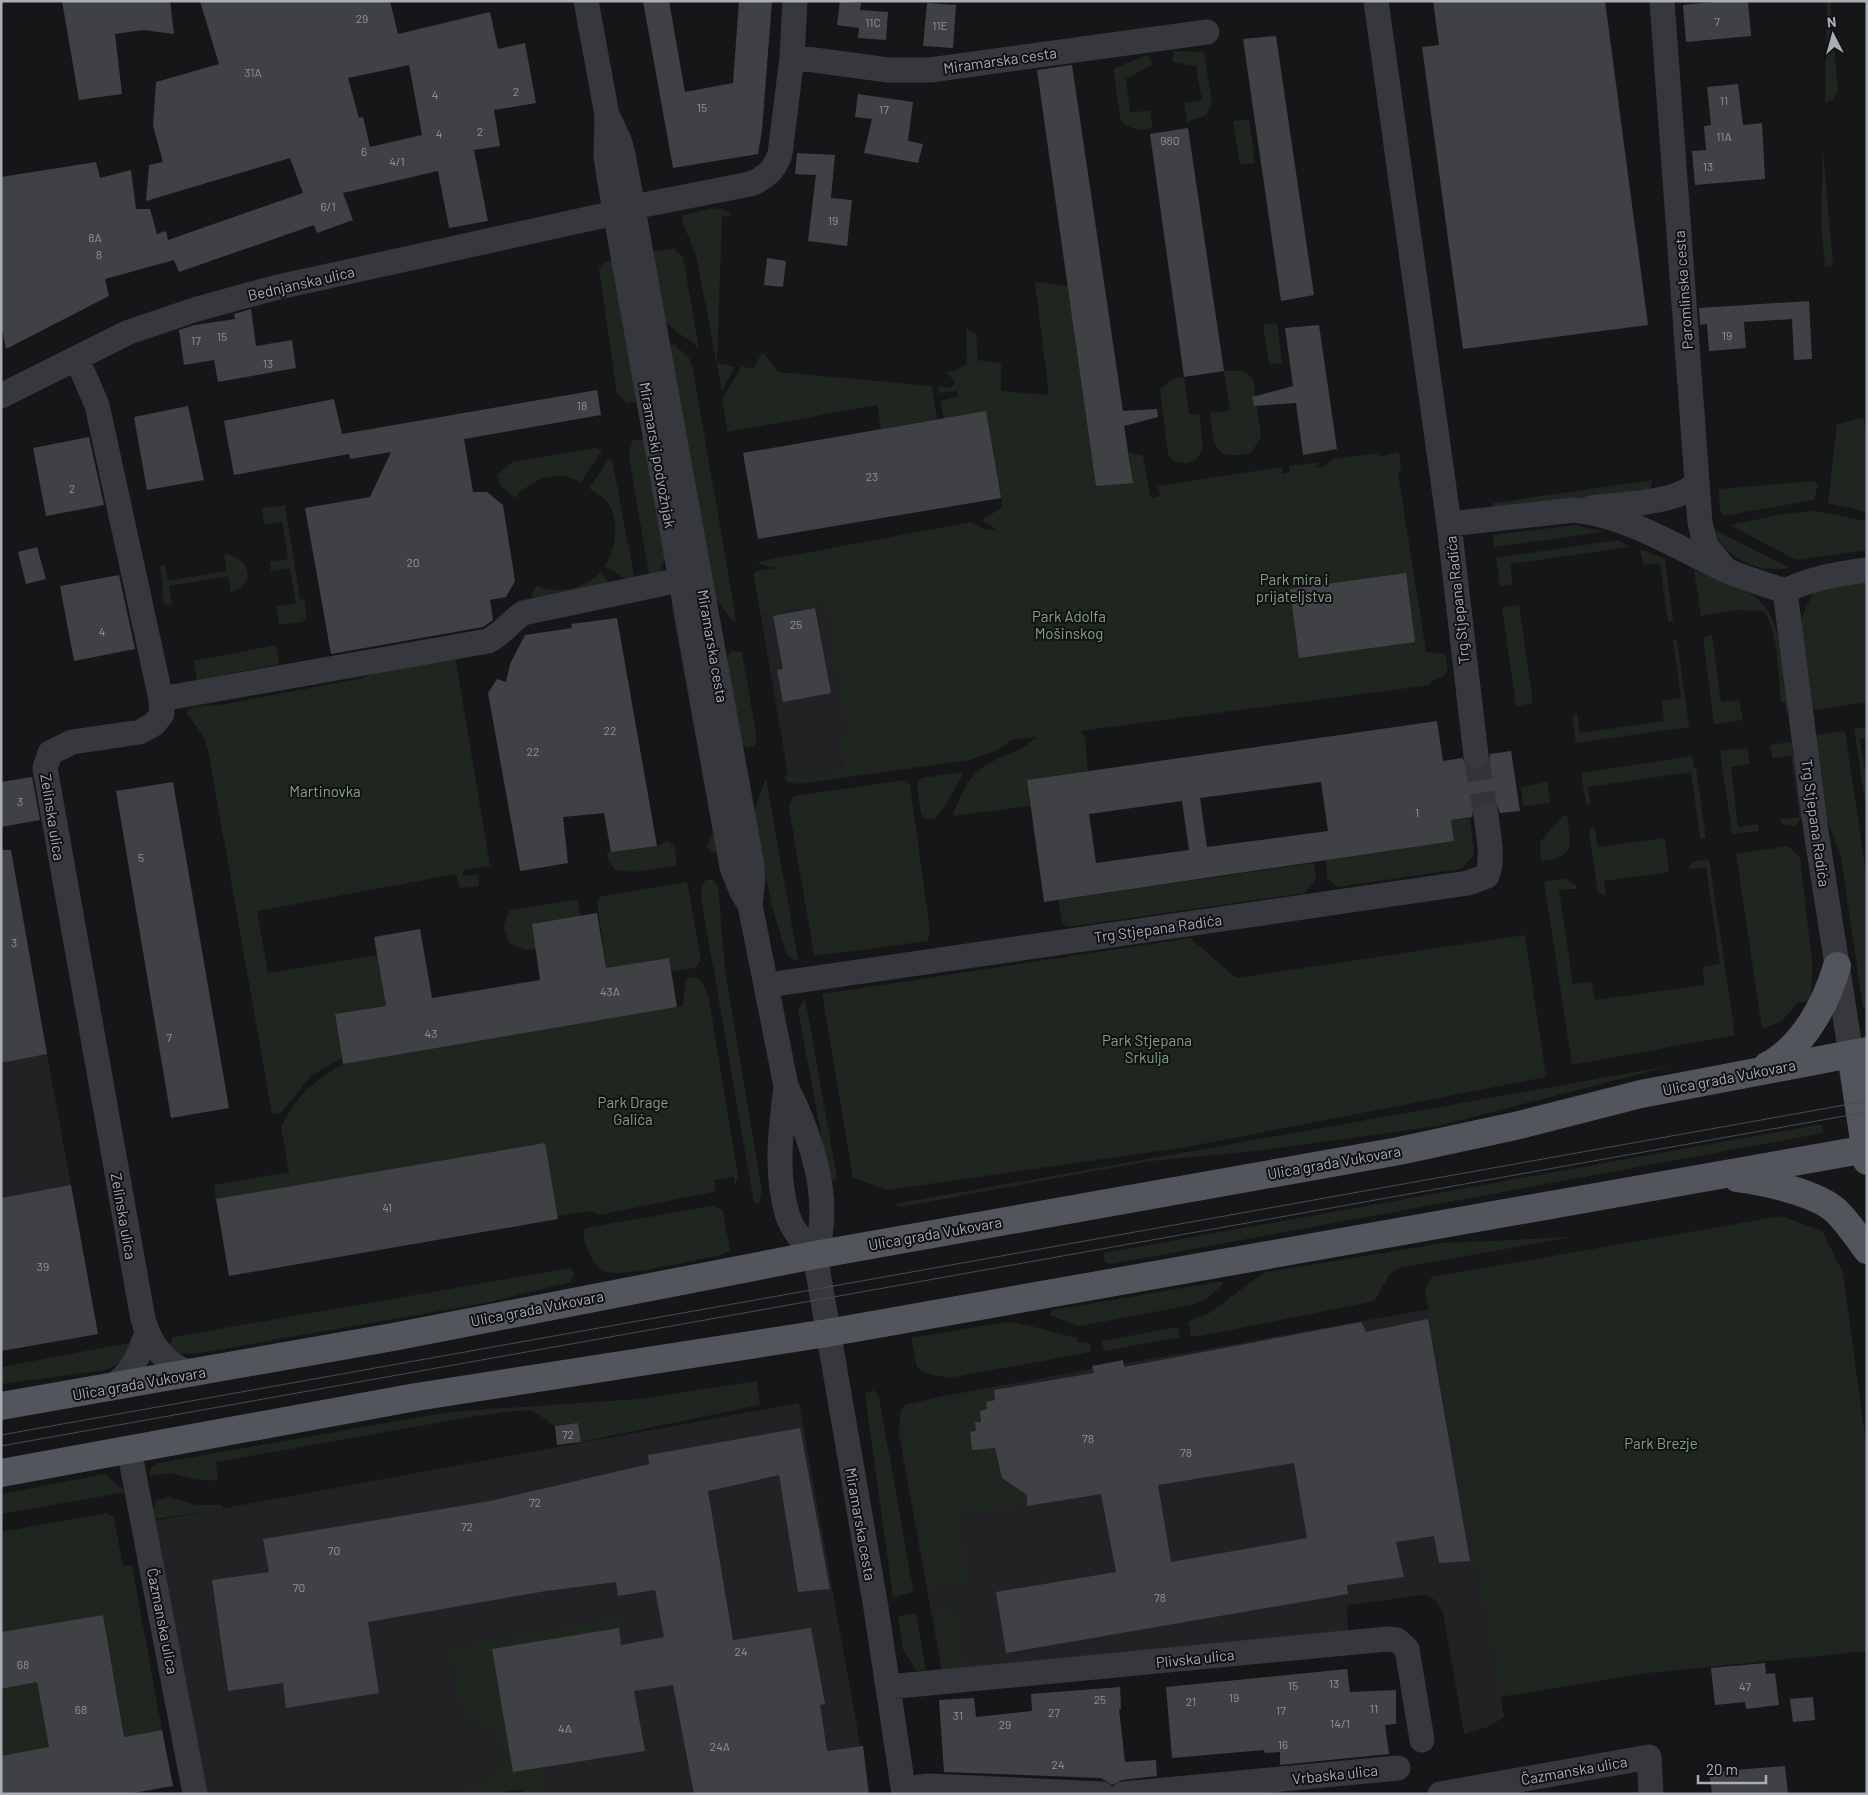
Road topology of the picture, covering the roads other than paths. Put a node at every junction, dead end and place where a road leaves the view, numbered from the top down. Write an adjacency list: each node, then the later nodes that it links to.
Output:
1 (586, 1): 7 (street, Miramarska cesta)
2 (795, 1): 6 (street)
3 (1376, 1): 12 (street)
4 (1662, 1): 10 (street, Paromlinska cesta)
5 (1207, 32): 6 (street, Miramarska cesta)
6 (792, 57): 7 (street)
7 (624, 210): 8 (street, Bednjanska ulica); 21 (street, Miramarska cesta)
8 (77, 359): 9 (street, Bednjanska ulica); 17 (street, Zelinska ulica)
9 (1, 396)
10 (1696, 484): 11 (street); 13 (street, Paromlinska cesta)
11 (1574, 510): 12 (street, Trg Stjepana Radića); 13 (street, Trg Stjepana Radića)
12 (1449, 524): 18 (street, Trg Stjepana Radića)
13 (1726, 570): 16 (street, Trg Stjepana Radića)
14 (1867, 570): 16 (street)
15 (665, 583): 17 (street)
16 (1785, 591): 20 (street, Trg Stjepana Radića)
17 (162, 699): 29 (street, Zelinska ulica)
18 (1476, 756)
19 (1486, 815): 21 (street, Trg Stjepana Radića)
20 (1837, 966): 22 (street, Trg Stjepana Radića); 23 (main road)
21 (768, 985): 24 (street, Miramarska cesta)
22 (1859, 1052): 23 (main road, Ulica grada Vukovara); 25 (main road)
23 (1758, 1071): 28 (main road, Ulica grada Vukovara)
24 (786, 1086): 28 (street, Miramarska cesta); 28 (street, Miramarska cesta)
25 (1866, 1150): 26 (main road)
26 (1714, 1176): 27 (main road); 30 (main road)
27 (1867, 1250)
28 (815, 1255): 30 (street, Miramarska cesta); 31 (main road, Ulica grada Vukovara)
29 (147, 1332): 31 (street, Zelinska ulica); 32 (street)
30 (827, 1333): 34 (main road); 36 (street, Miramarska cesta)
31 (192, 1374): 32 (main road, Ulica grada Vukovara)
32 (110, 1388): 33 (main road, Ulica grada Vukovara)
33 (1, 1406)
34 (129, 1450): 35 (main road); 41 (street, Čazmanska ulica)
35 (1, 1473)
36 (888, 1687): 37 (street, Plivska ulica); 39 (street, Miramarska cesta)
37 (1422, 1740)
38 (1398, 1768): 43 (street, Vrbaska ulica)
39 (904, 1791): 42 (street)
40 (1651, 1791): 44 (street, Čazmanska ulica)
41 (195, 1794)
42 (1102, 1794)
43 (1123, 1794)
44 (1440, 1794)

